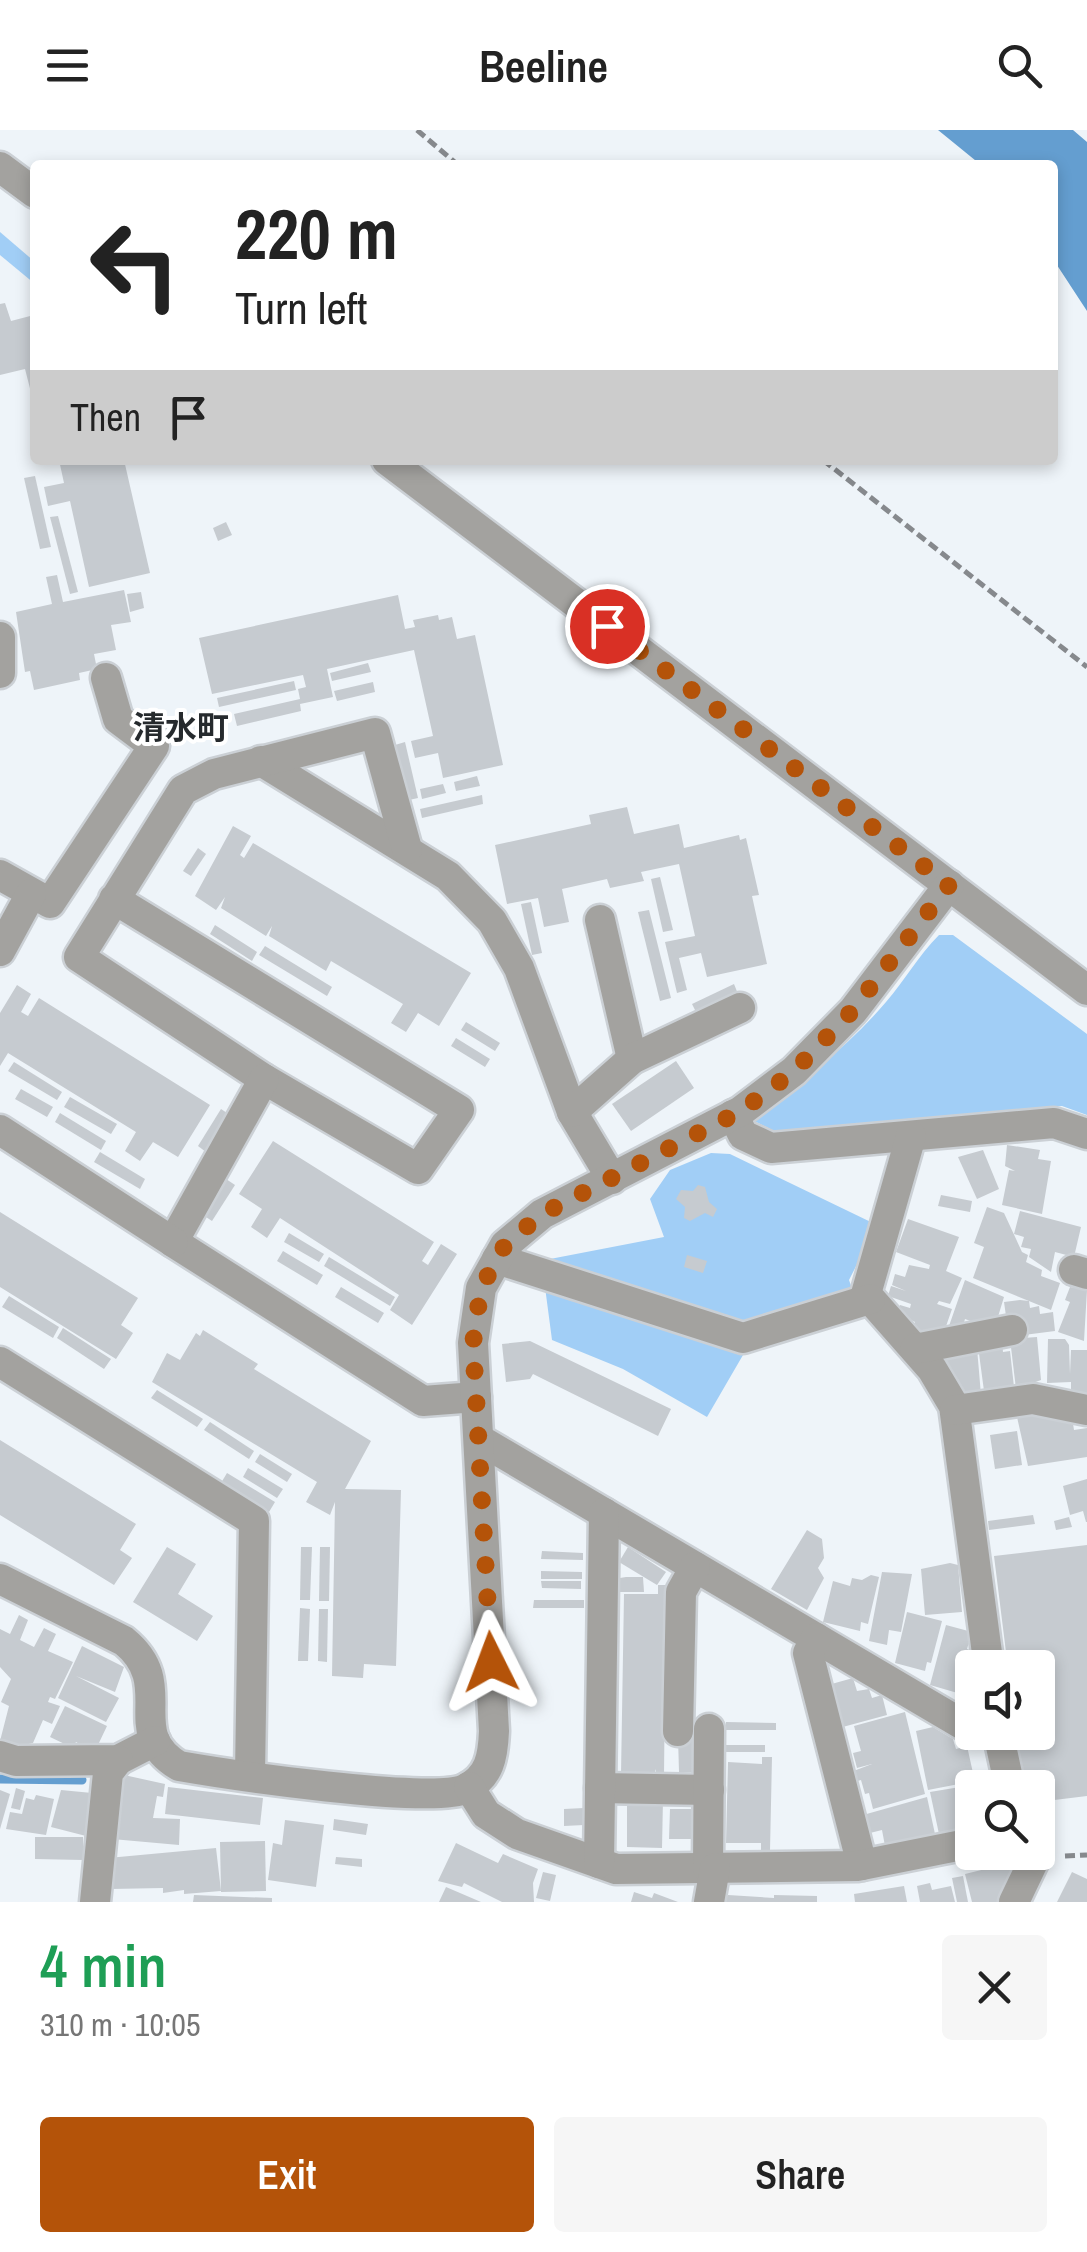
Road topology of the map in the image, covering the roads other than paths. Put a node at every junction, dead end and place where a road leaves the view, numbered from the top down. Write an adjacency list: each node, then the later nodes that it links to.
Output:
1 (0, 167): 2 (street)
2 (30, 189)
3 (394, 465): 10 (street)
4 (0, 637): 5 (street)
5 (0, 673)
6 (106, 678): 11 (street)
7 (261, 761): 8 (street); 8 (street); 12 (street)
8 (407, 849): 19 (street)
9 (0, 875): 11 (street)
10 (949, 885): 15 (street); 20 (street)
11 (30, 894): 14 (street)
12 (114, 899): 18 (street); 18 (street)
13 (600, 920): 17 (street)
14 (0, 950)
15 (1087, 990)
16 (740, 1008): 17 (street)
17 (632, 1059): 19 (street)
18 (264, 1079): 25 (street)
19 (572, 1112): 24 (street)
20 (733, 1115): 23 (street); 24 (street)
21 (0, 1130): 25 (street)
22 (1087, 1134): 23 (street)
23 (911, 1136): 27 (street)
24 (612, 1178): 26 (street)
25 (173, 1242): 31 (street)
26 (497, 1259): 27 (street); 31 (street)
27 (870, 1299): 29 (street)
28 (1012, 1330): 29 (street)
29 (915, 1349): 32 (street)
30 (0, 1362): 46 (street)
31 (476, 1397): 34 (street)
32 (955, 1410): 33 (street); 39 (street)
33 (1087, 1410)
34 (480, 1440): 35 (street); 47 (street)
35 (604, 1514): 36 (street); 48 (street)
36 (695, 1567): 38 (street); 42 (street)
37 (0, 1579): 43 (street)
38 (816, 1638): 40 (street); 52 (street)
39 (987, 1650)
40 (955, 1717)
41 (710, 1729): 49 (street)
42 (678, 1731)
43 (155, 1741): 45 (street); 46 (street)
44 (0, 1756): 45 (street)
45 (118, 1760): 55 (street)
46 (250, 1774): 47 (street)
47 (469, 1787): 51 (street)
48 (600, 1788): 49 (street); 51 (street)
49 (709, 1790): 53 (street)
50 (955, 1846): 52 (street)
51 (599, 1863): 53 (street)
52 (862, 1865): 53 (street)
53 (711, 1868): 56 (street)
54 (1029, 1870): 57 (street)
55 (95, 1902)
56 (709, 1902)
57 (1014, 1902)

